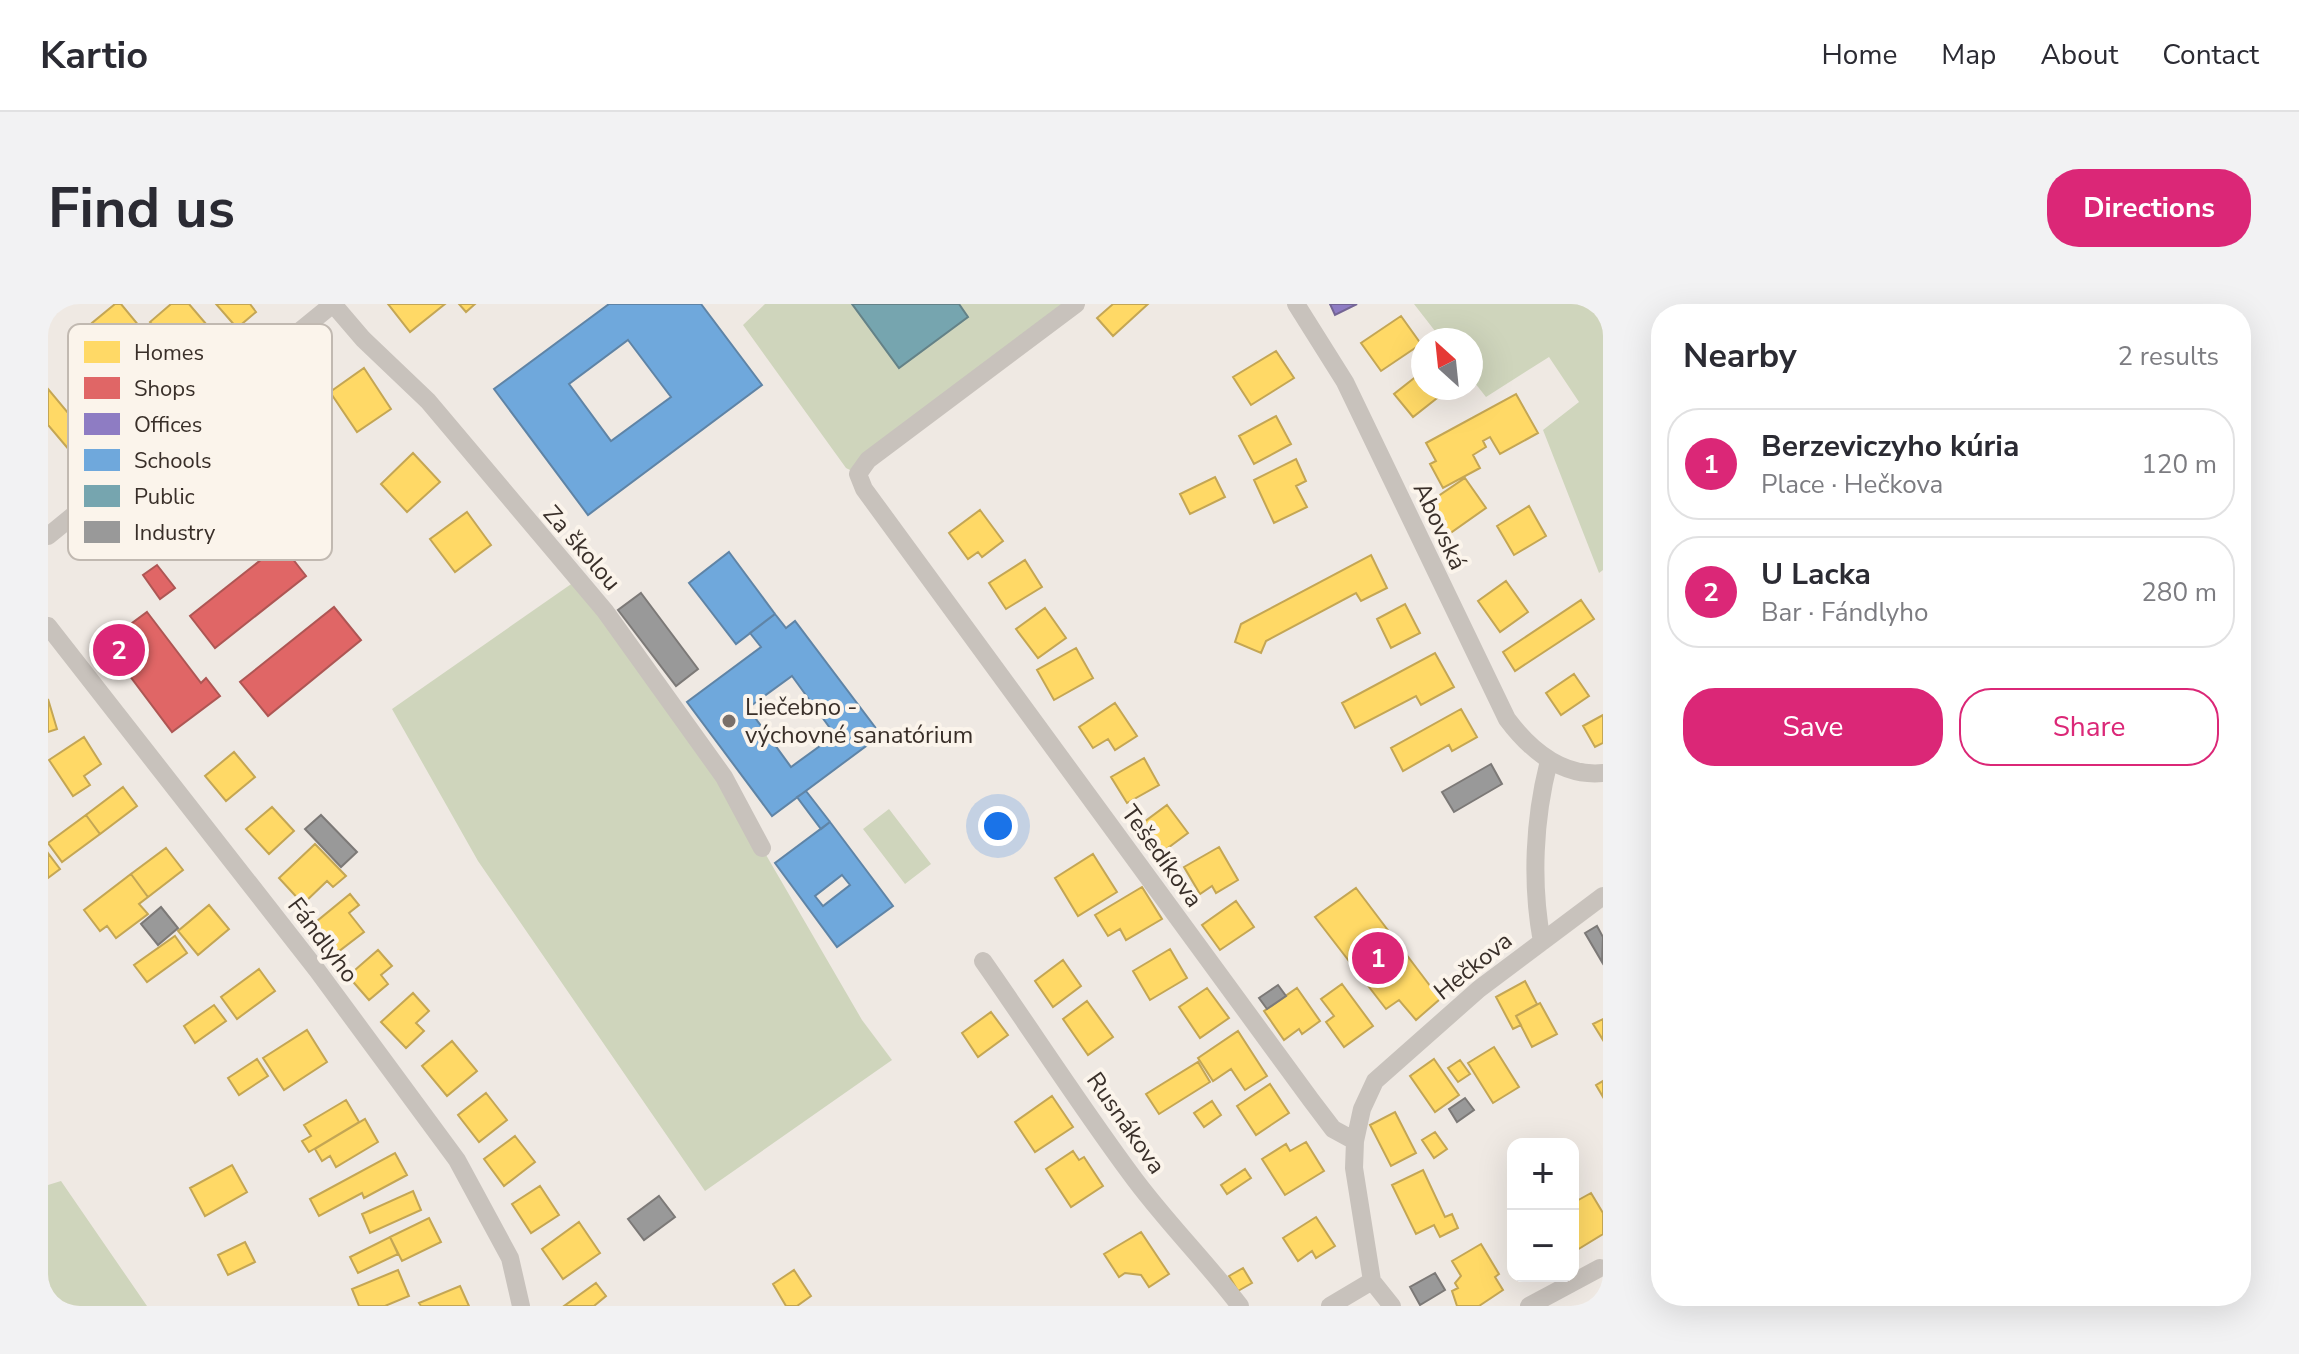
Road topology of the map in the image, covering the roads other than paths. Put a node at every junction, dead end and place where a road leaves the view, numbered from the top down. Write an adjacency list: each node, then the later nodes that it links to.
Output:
1 (333, 304): 4 (street); 10 (street, Za školou)
2 (1076, 304): 14 (street, Tešedíkova)
3 (1296, 304): 8 (street, Abovská)
4 (308, 324)
5 (68, 520): 6 (street)
6 (48, 536)
7 (48, 626): 17 (street, Fándlyho)
8 (1549, 761): 9 (street); 12 (street, Hečkova)
9 (1603, 773)
10 (762, 848)
11 (1603, 896): 12 (street)
12 (1542, 942): 14 (street, Hečkova)
13 (983, 961): 18 (street, Rusnákova)
14 (1355, 1141): 16 (street)
15 (1600, 1268): 21 (street)
16 (1372, 1281): 19 (street); 20 (street)
17 (521, 1306)
18 (1240, 1306)
19 (1330, 1306)
20 (1392, 1306)
21 (1529, 1306)

